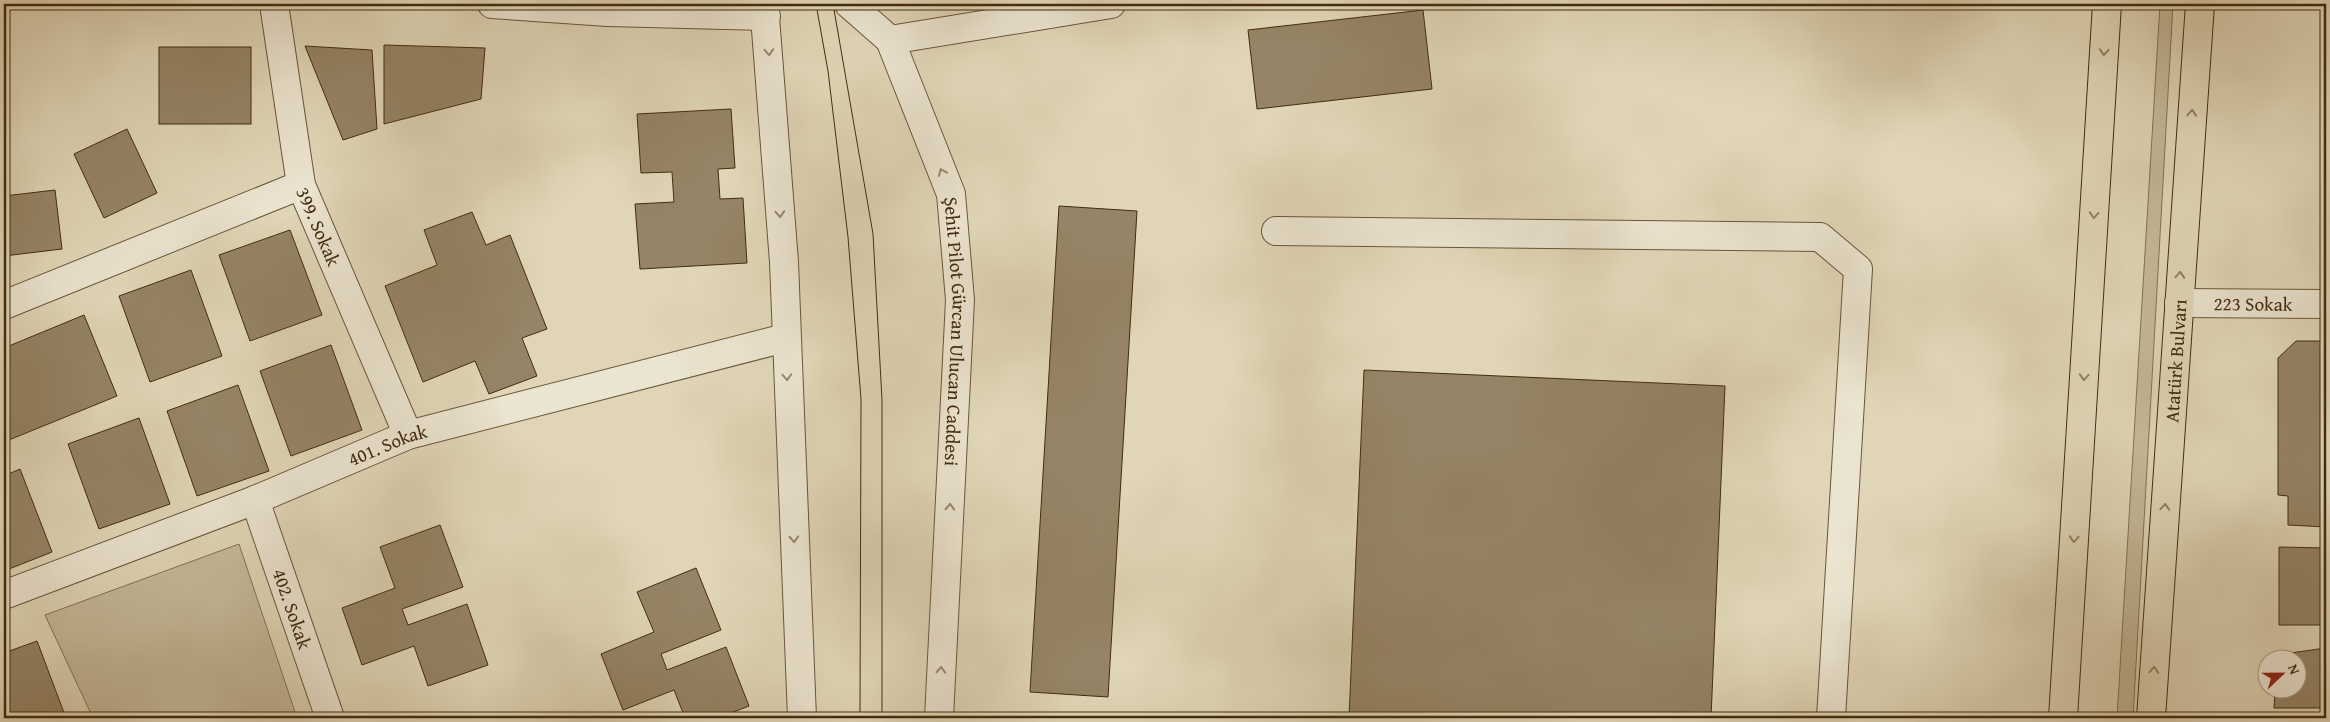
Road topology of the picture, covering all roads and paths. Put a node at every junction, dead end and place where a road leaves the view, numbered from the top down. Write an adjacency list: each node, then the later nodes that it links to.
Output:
1 (274, 4): 9 (street, 399. Sokak)
2 (492, 4): 7 (street)
3 (849, 4): 8 (street, Şehit Pilot Gürcan Ulucan Caddesi)
4 (1111, 4): 8 (street)
5 (2107, 4): 22 (highway, one-way to 22)
6 (2200, 4): 11 (highway, Atatürk Bulvarı, one-way to 6)
7 (765, 10): 14 (street, one-way to 14)
8 (890, 40): 20 (street, Şehit Pilot Gürcan Ulucan Caddesi, one-way to 8)
9 (302, 185): 13 (street); 15 (street, 399. Sokak)
10 (1276, 231): 21 (street)
11 (2178, 303): 12 (street, 223 Sokak); 23 (highway, Atatürk Bulvarı, one-way to 11)
12 (2326, 304)
13 (4, 305)
14 (785, 338): 15 (street, 401. Sokak); 19 (street, one-way to 19)
15 (408, 435): 16 (street, 401. Sokak)
16 (255, 500): 17 (street, 401. Sokak); 18 (street, 402. Sokak)
17 (4, 594)
18 (330, 718)
19 (802, 718)
20 (939, 718)
21 (1831, 718)
22 (2063, 718)
23 (2151, 718)

